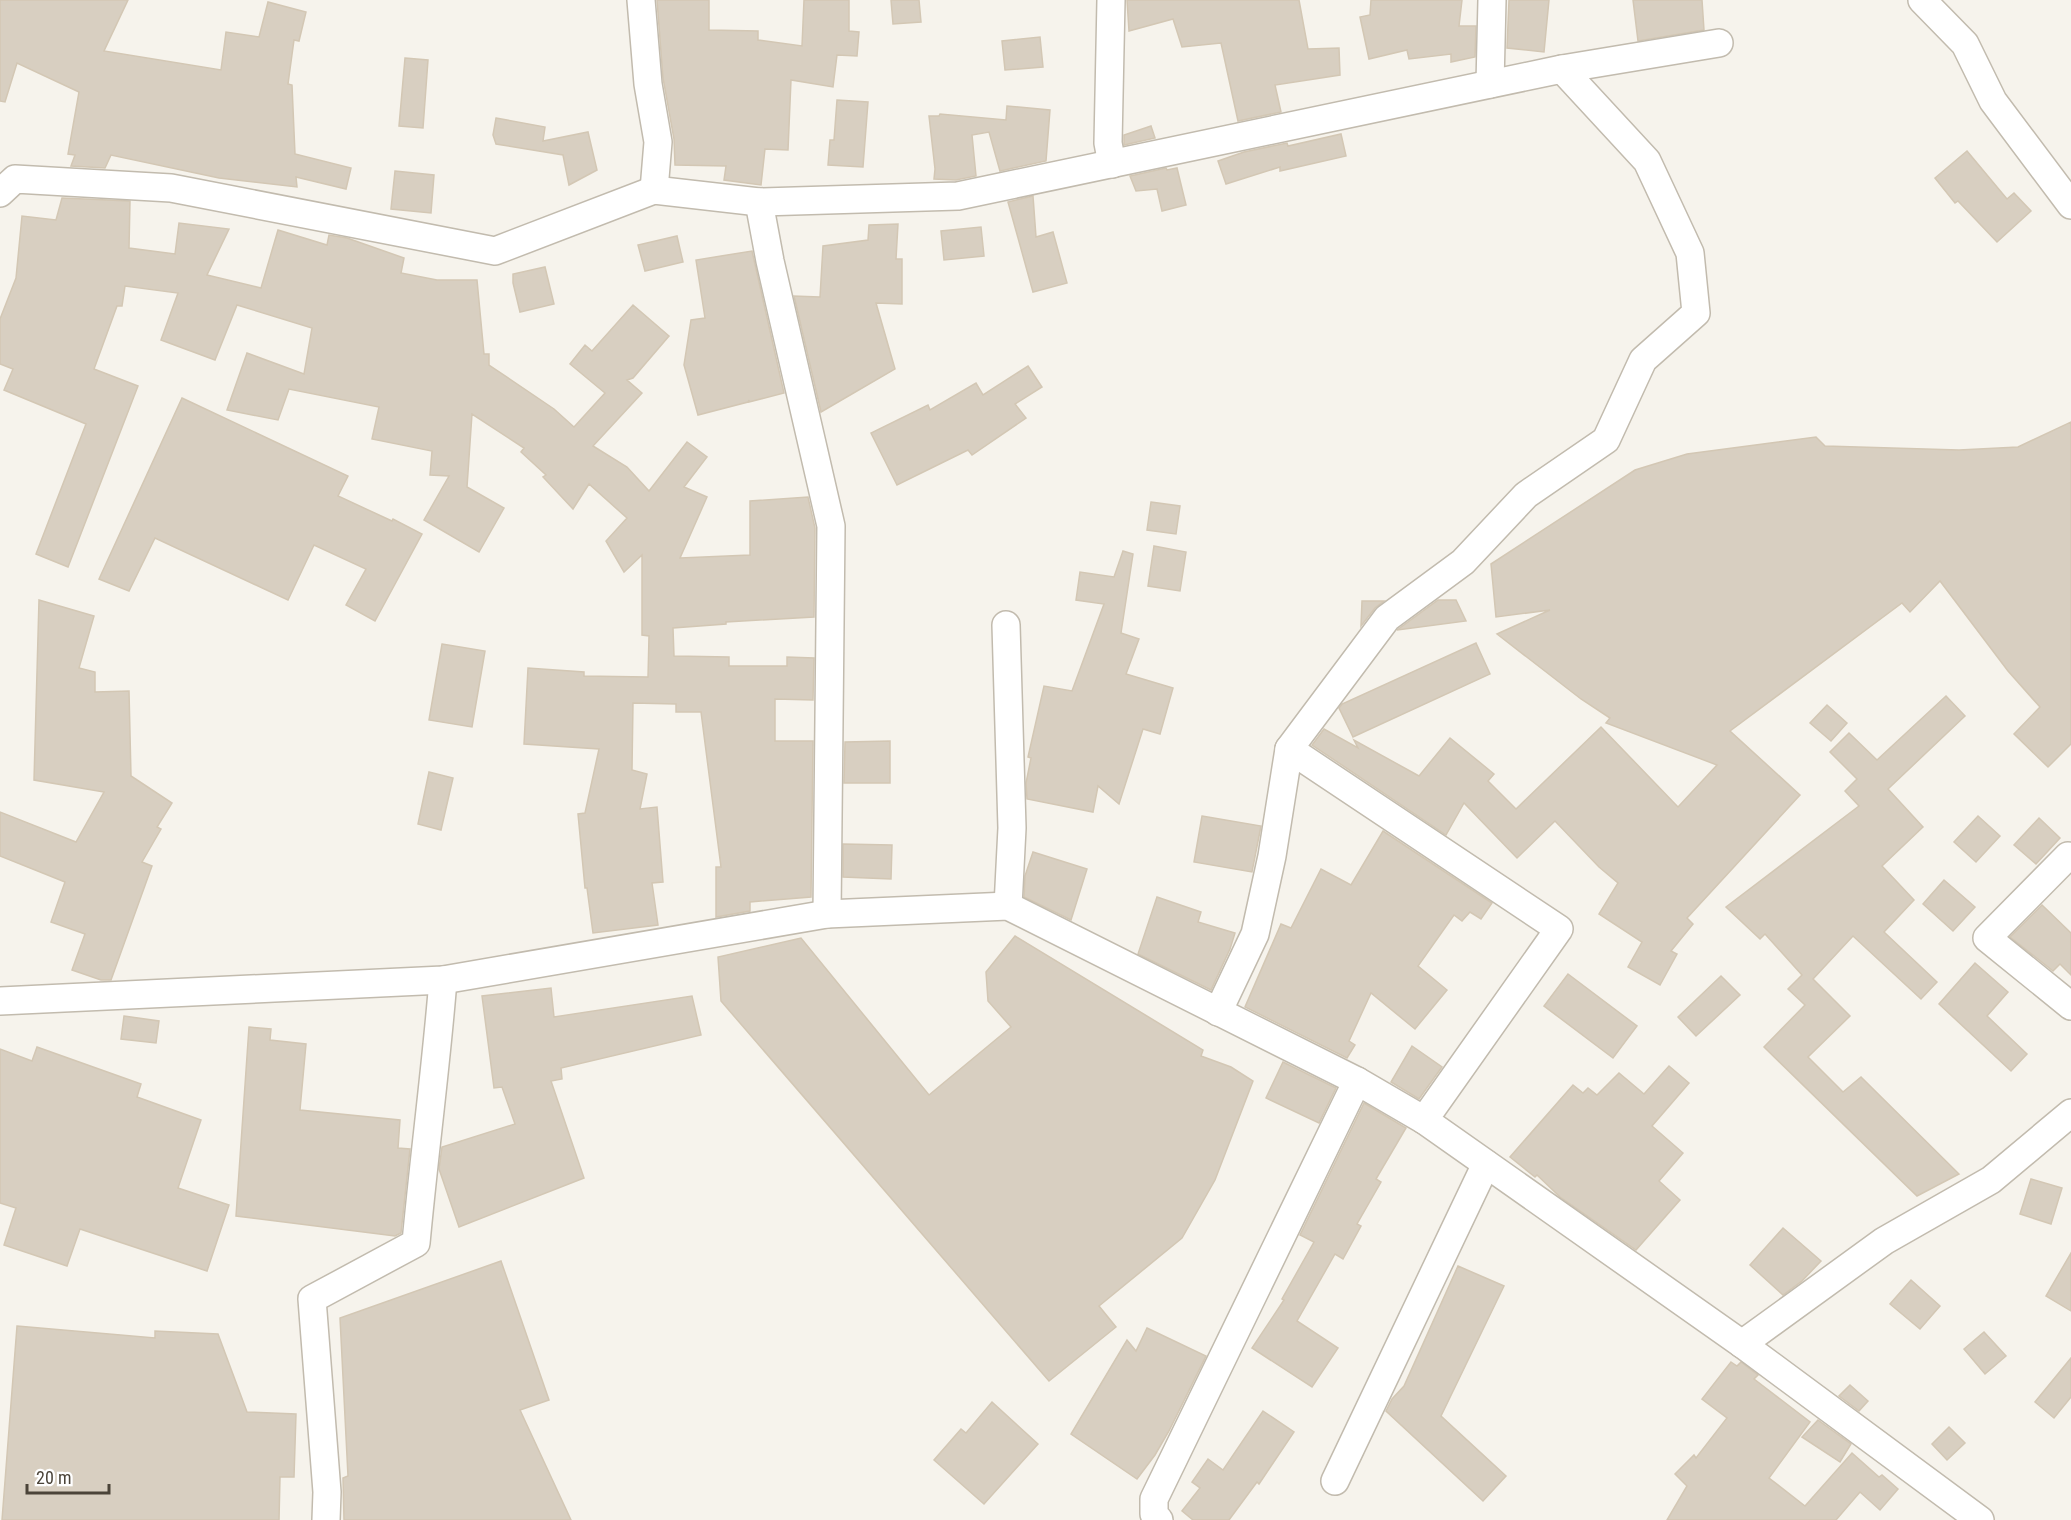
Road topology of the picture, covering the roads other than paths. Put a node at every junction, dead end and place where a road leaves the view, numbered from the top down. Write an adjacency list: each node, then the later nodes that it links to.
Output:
1 (641, 0): 9 (street)
2 (1111, 0): 8 (street)
3 (1492, 0): 7 (street)
4 (1922, 0): 12 (street)
5 (1719, 43): 6 (street)
6 (1563, 69): 7 (street); 14 (street)
7 (1490, 84): 8 (street)
8 (1112, 164): 11 (street)
9 (654, 190): 10 (street); 11 (street)
10 (0, 193)
11 (759, 202): 17 (street)
12 (2071, 205)
13 (1006, 625): 16 (street)
14 (1289, 749): 21 (street); 24 (street)
15 (2067, 856): 20 (street)
16 (1008, 906): 17 (street); 21 (street)
17 (827, 914): 18 (street)
18 (443, 981): 19 (street); 28 (street)
19 (0, 1000)
20 (2071, 1006)
21 (1218, 1011): 22 (street)
22 (1357, 1081): 24 (street); 29 (street)
23 (2071, 1113): 26 (street)
24 (1424, 1120): 25 (street)
25 (1486, 1164): 26 (street); 27 (street)
26 (1742, 1344): 30 (street)
27 (1335, 1481)
28 (326, 1520)
29 (1159, 1520)
30 (1980, 1520)

